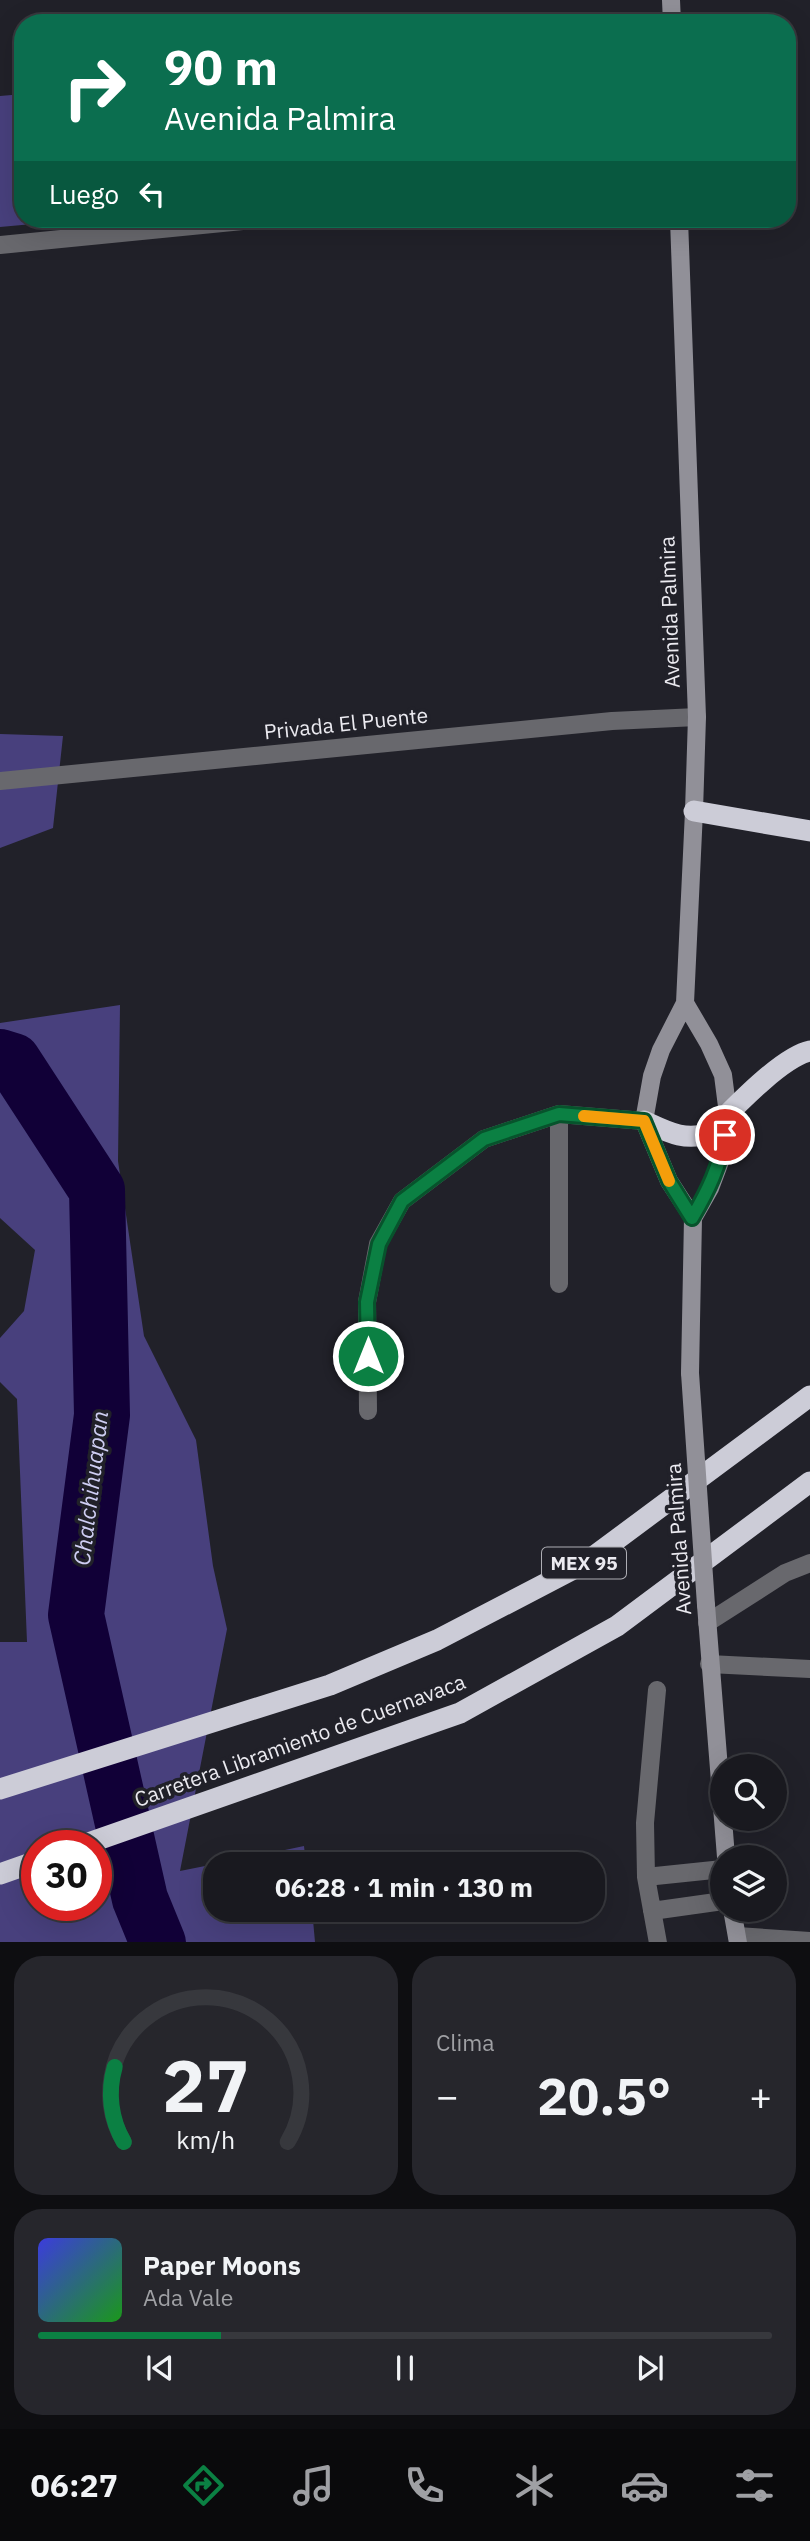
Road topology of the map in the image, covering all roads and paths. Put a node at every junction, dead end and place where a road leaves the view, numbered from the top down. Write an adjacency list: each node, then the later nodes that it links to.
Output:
1 (171, 228): 3 (street)
2 (679, 228): 4 (main road, Avenida Palmira)
3 (0, 245)
4 (696, 717): 5 (street, Privada El Puente); 6 (main road, Avenida Palmira)
5 (0, 781)
6 (694, 811): 7 (highway); 8 (main road, Avenida Palmira)
7 (810, 831)
8 (685, 1003): 11 (main road); 12 (main road, Avenida Palmira)
9 (810, 1051): 11 (highway)
10 (559, 1114): 12 (street); 14 (street); 16 (street)
11 (728, 1114): 12 (highway); 13 (main road)
12 (644, 1121): 13 (main road)
13 (692, 1218): 19 (main road, Avenida Palmira, bridge)
14 (559, 1284)
15 (810, 1396): 23 (highway, Carretera Libramiento de Cuernavaca / MEX 95)
16 (368, 1411)
17 (810, 1482): 24 (highway, Carretera Libramiento de Cuernavaca)
18 (810, 1563): 19 (street)
19 (706, 1614): 20 (main road, Avenida Palmira)
20 (709, 1664): 21 (street); 25 (main road, Avenida Palmira)
21 (810, 1669)
22 (657, 1690): 29 (street)
23 (0, 1788)
24 (112, 1835)
25 (725, 1845)
26 (21, 1867): 28 (highway)
27 (710, 1870): 29 (street)
28 (0, 1874)
29 (646, 1877): 31 (street)
30 (710, 1903): 31 (street)
31 (652, 1911): 34 (street)
32 (737, 1939): 33 (street)
33 (810, 1941)
34 (658, 1942)

